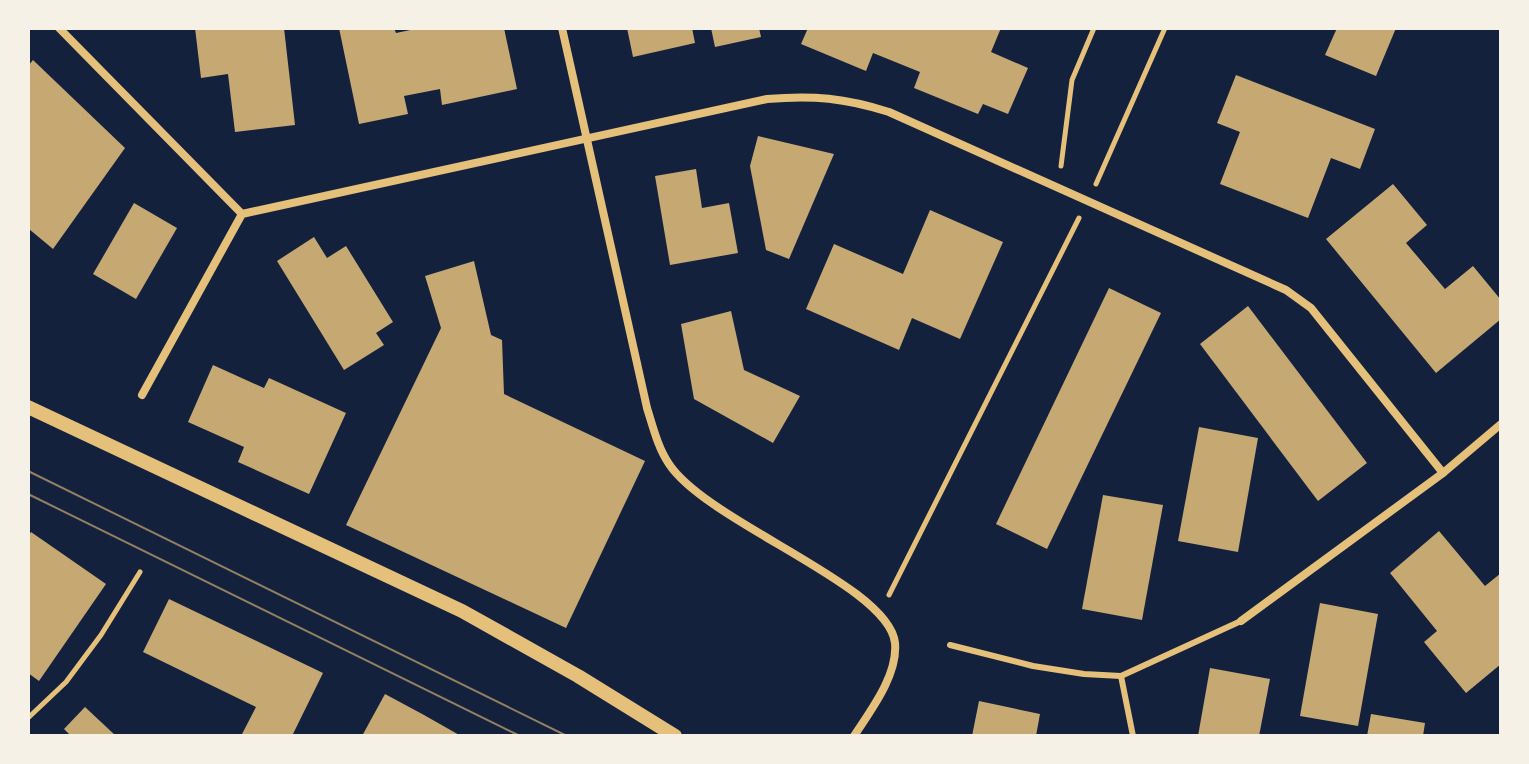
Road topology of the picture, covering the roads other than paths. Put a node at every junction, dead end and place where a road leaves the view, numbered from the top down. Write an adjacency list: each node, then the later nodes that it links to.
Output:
1 (59, 28): 4 (street)
2 (562, 28): 3 (street)
3 (587, 139): 4 (street); 8 (street); 13 (street)
4 (242, 214): 5 (street)
5 (142, 395)
6 (28, 407): 12 (street)
7 (1501, 424): 8 (street)
8 (1443, 473): 9 (street)
9 (1241, 621): 11 (lane)
10 (950, 645): 11 (lane)
11 (1121, 676): 14 (lane)
12 (675, 736)
13 (854, 736)
14 (1133, 736)

